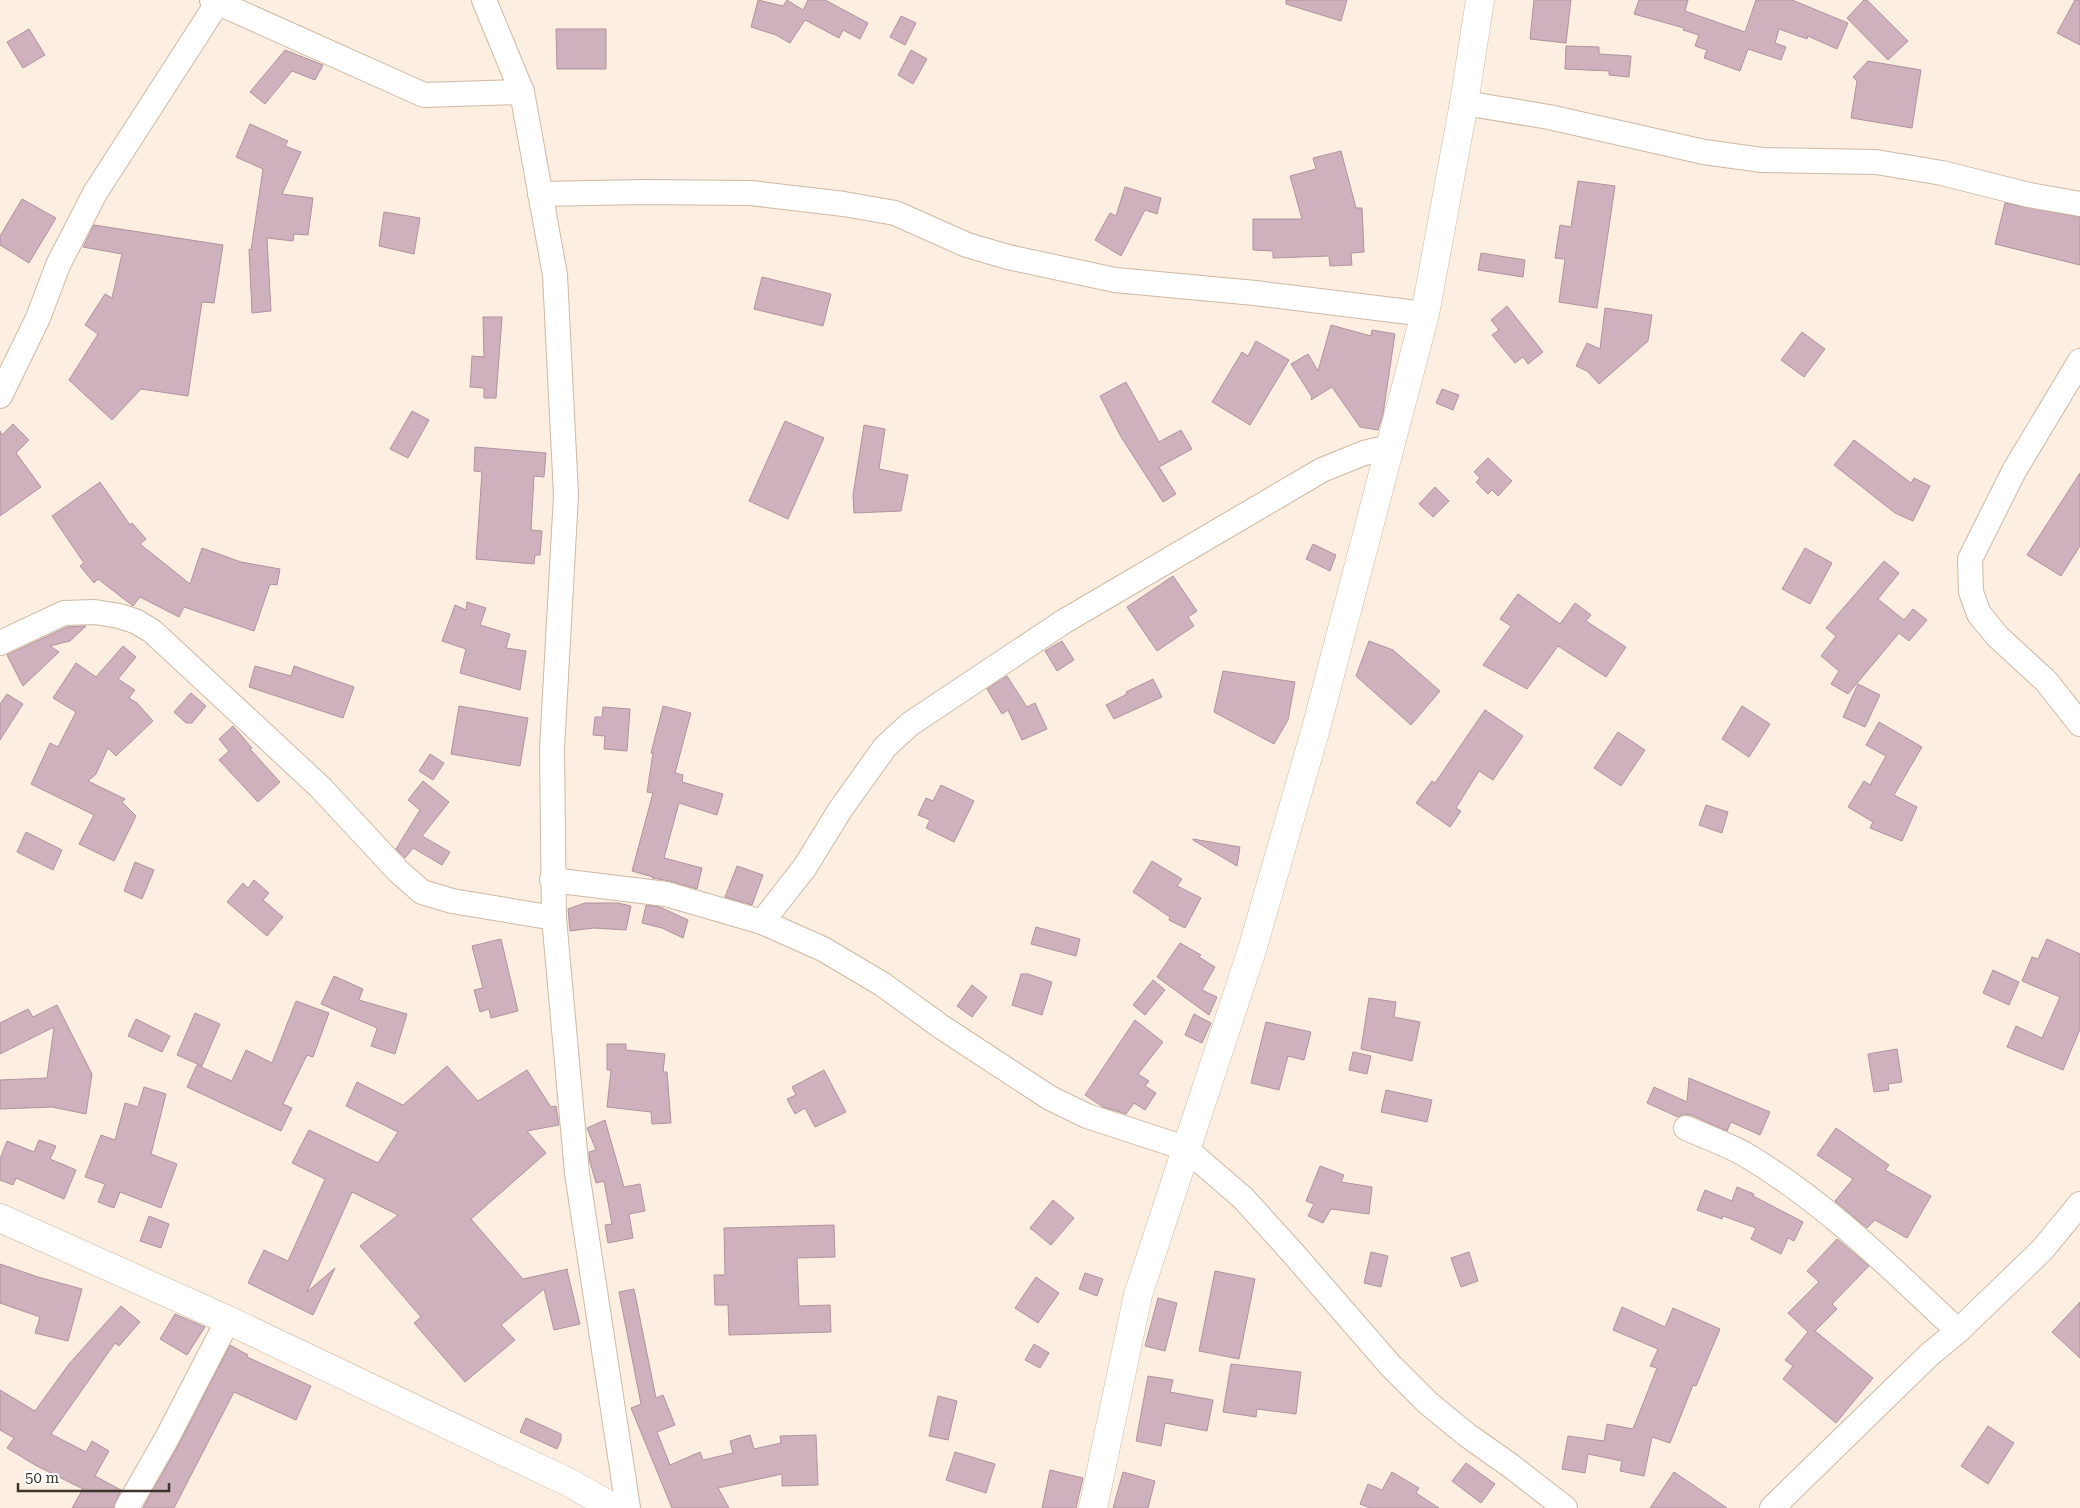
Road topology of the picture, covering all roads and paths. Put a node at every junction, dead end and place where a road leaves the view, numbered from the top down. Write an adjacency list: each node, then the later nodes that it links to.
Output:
1 (484, 0): 4 (street)
2 (1480, 0): 5 (main road)
3 (215, 1): 4 (street); 10 (street)
4 (522, 92): 6 (street)
5 (1464, 103): 7 (street); 8 (main road)
6 (540, 194): 8 (street); 14 (street)
7 (2080, 204)
8 (1425, 314): 11 (main road)
9 (2080, 361): 13 (street)
10 (0, 396)
11 (1390, 447): 16 (street); 18 (main road)
12 (0, 643): 15 (street)
13 (2080, 724)
14 (552, 880): 15 (street); 16 (street)
15 (554, 918): 25 (street)
16 (762, 922): 18 (street)
17 (1686, 1128): 22 (street)
18 (1185, 1148): 26 (main road); 27 (street)
19 (2080, 1204): 22 (street)
20 (0, 1218): 21 (main road)
21 (228, 1320): 23 (street); 24 (main road)
22 (1958, 1330): 28 (street)
23 (126, 1508)
24 (614, 1508)
25 (628, 1508)
26 (1093, 1508)
27 (1565, 1508)
28 (1772, 1508)

